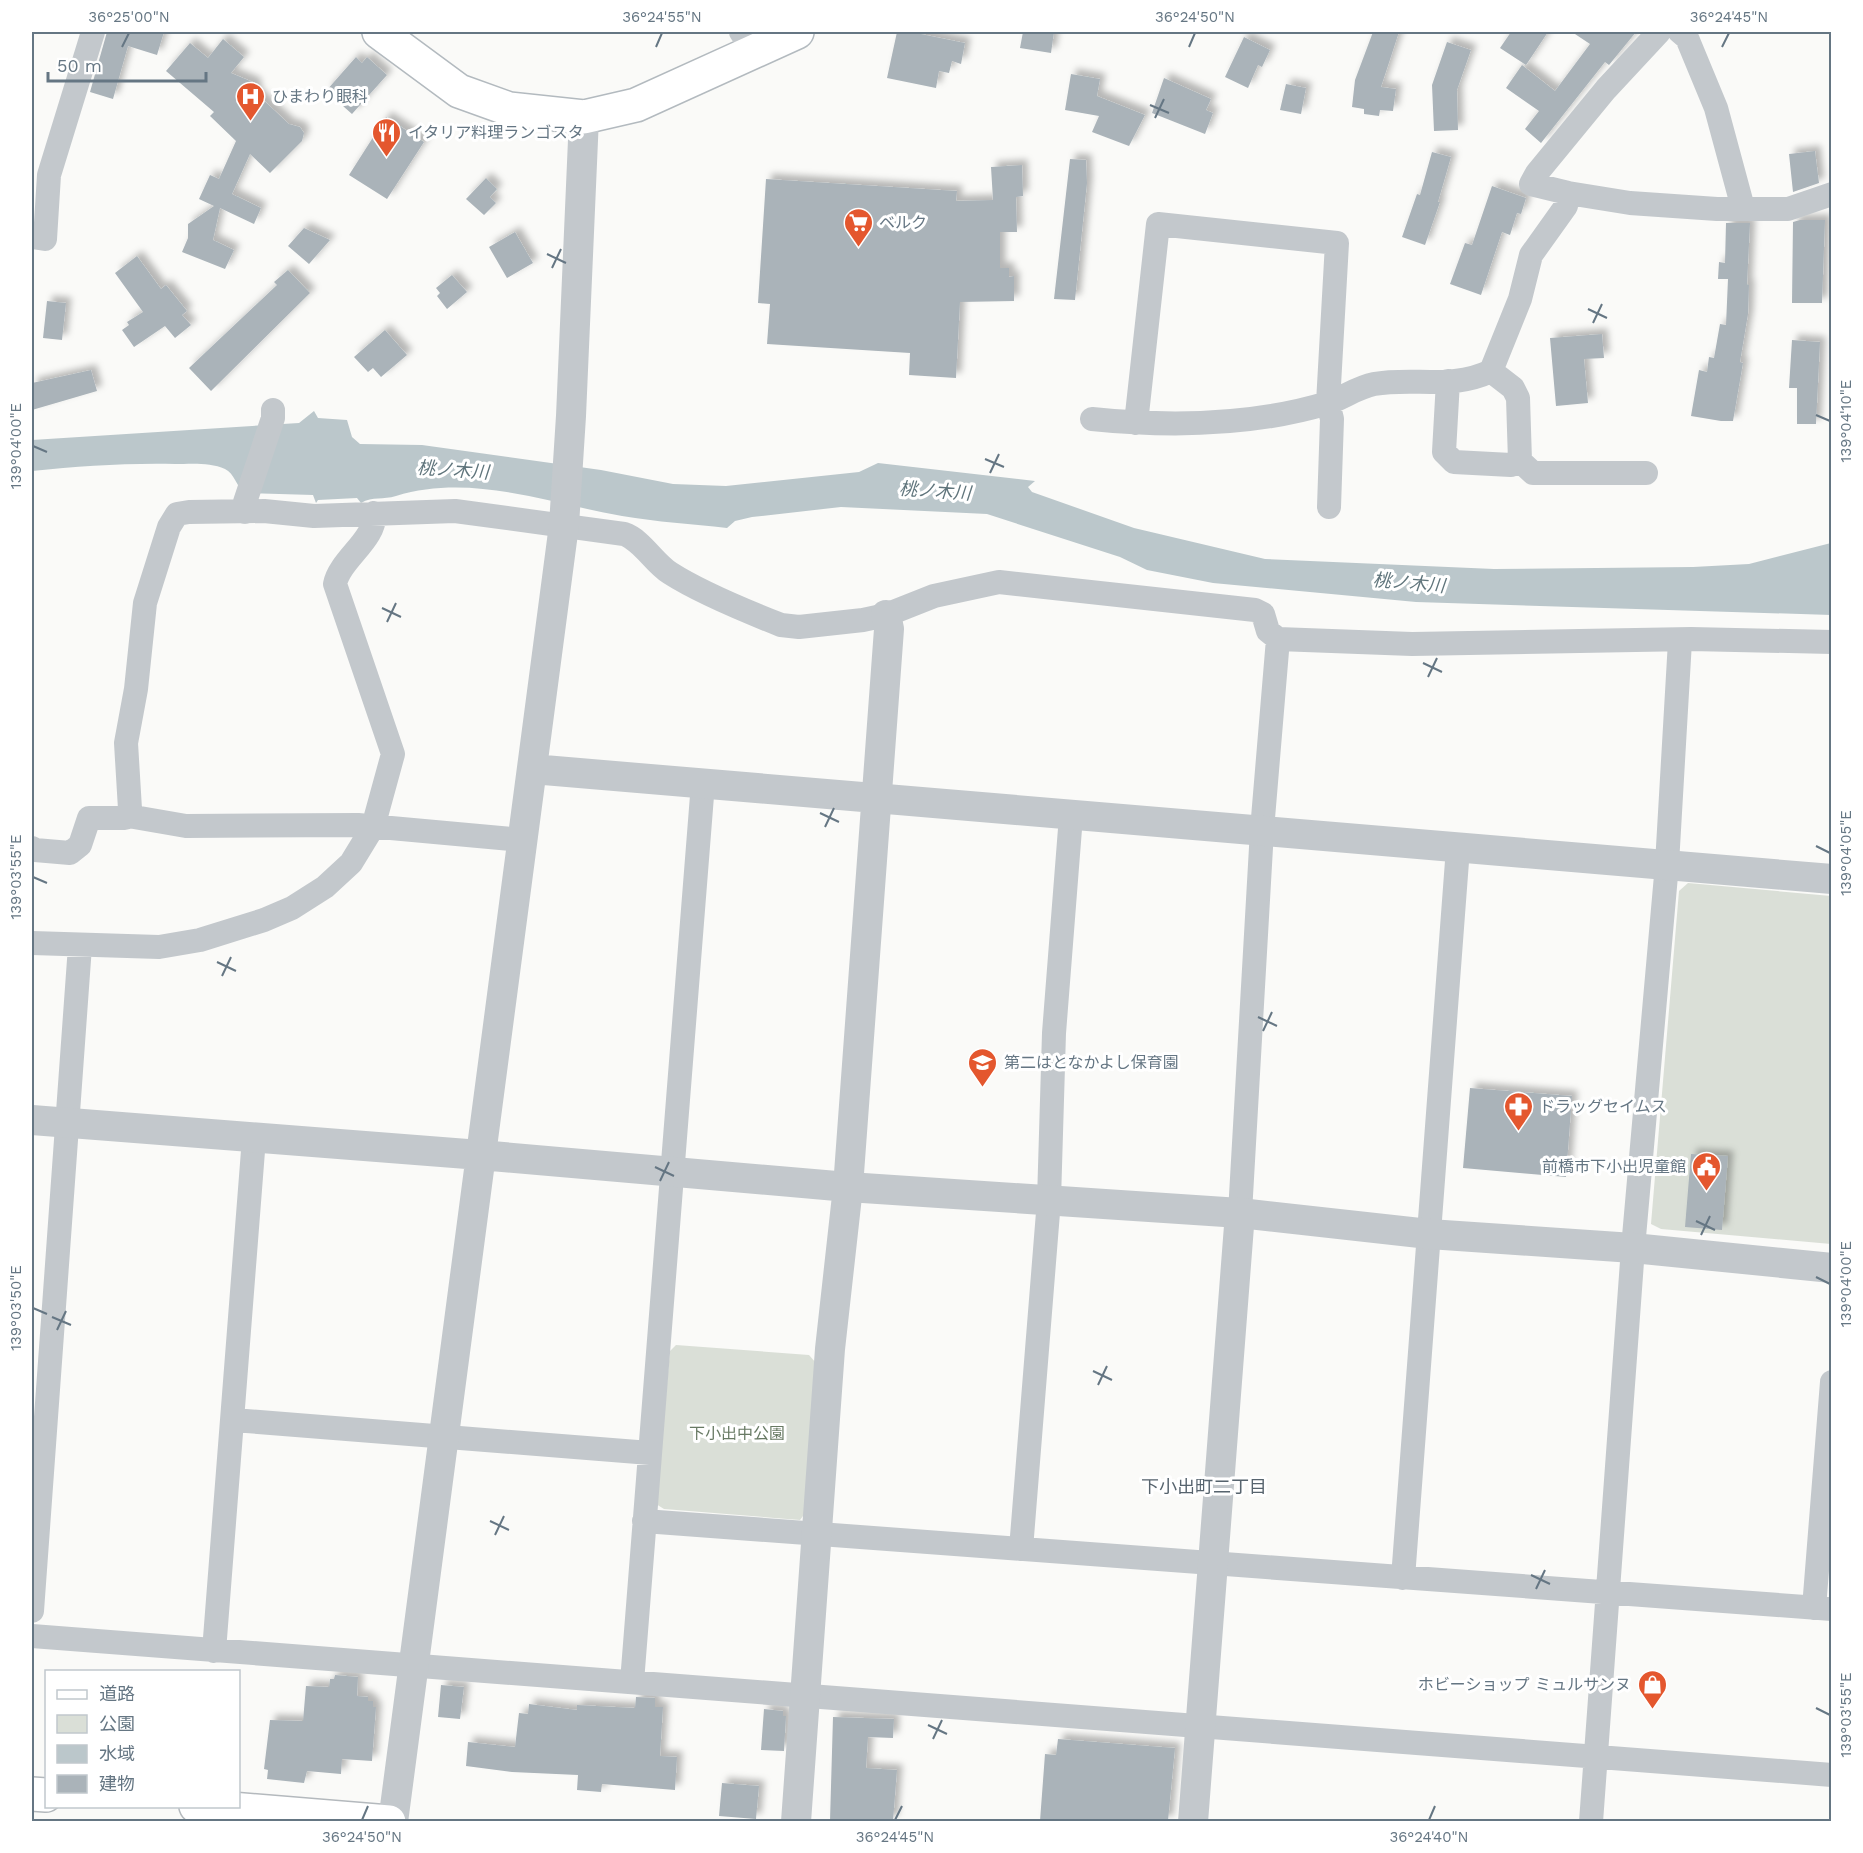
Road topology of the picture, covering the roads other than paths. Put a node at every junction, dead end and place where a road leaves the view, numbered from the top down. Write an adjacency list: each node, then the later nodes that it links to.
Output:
1 (93, 32): 11 (street)
2 (379, 32): 7 (main road)
3 (797, 32): 6 (main road)
4 (1659, 32): 8 (street)
5 (1680, 32): 10 (street)
6 (747, 41): 7 (main road)
7 (584, 117): 23 (street)
8 (1568, 193): 10 (street); 12 (street)
9 (1832, 194): 10 (street)
10 (1743, 208)
11 (32, 237)
12 (1491, 371): 13 (street); 18 (street)
13 (1448, 381): 14 (street); 18 (street)
14 (1328, 403): 17 (street); 17 (street); 21 (street)
15 (273, 414): 20 (street)
16 (1092, 419): 17 (street)
17 (1136, 423)
18 (1520, 460): 19 (street)
19 (1646, 473)
20 (245, 507): 22 (street); 31 (street)
21 (1329, 507)
22 (374, 513): 23 (street); 33 (street)
23 (564, 520): 24 (street); 28 (street)
24 (886, 615): 25 (street); 30 (street)
25 (1278, 639): 26 (street); 34 (street)
26 (1680, 641): 27 (street); 38 (street)
27 (1832, 642)
28 (532, 769): 29 (street); 35 (street)
29 (703, 783): 30 (street); 46 (street)
30 (877, 799): 32 (street); 47 (street)
31 (131, 813): 33 (street); 36 (street)
32 (1071, 816): 34 (street); 48 (street)
33 (373, 827): 35 (street); 41 (street)
34 (1262, 830): 37 (street); 49 (street)
35 (522, 840): 45 (street)
36 (32, 848)
37 (1458, 848): 38 (street); 50 (street)
38 (1667, 864): 39 (street); 51 (street)
39 (1832, 879)
40 (32, 943): 41 (street)
41 (80, 946): 43 (street)
42 (32, 1120): 43 (street)
43 (68, 1122): 44 (street); 64 (street)
44 (254, 1138): 45 (street); 54 (street)
45 (480, 1155): 46 (street); 55 (street)
46 (672, 1172): 47 (street); 56 (street)
47 (848, 1187): 48 (street); 58 (street)
48 (1049, 1200): 49 (street); 59 (street)
49 (1240, 1214): 50 (street); 60 (street)
50 (1429, 1234): 51 (street); 61 (street)
51 (1633, 1248): 52 (street); 62 (street)
52 (1832, 1268)
53 (1832, 1382): 63 (street)
54 (232, 1420): 55 (street); 66 (street)
55 (442, 1436): 56 (street); 67 (street)
56 (650, 1453): 57 (street)
57 (645, 1521): 58 (street); 68 (street)
58 (817, 1533): 59 (street); 69 (street)
59 (1022, 1549): 60 (street)
60 (1214, 1563): 61 (street); 70 (street)
61 (1403, 1578): 62 (street)
62 (1607, 1593): 63 (street); 71 (street)
63 (1823, 1608)
64 (32, 1611)
65 (32, 1636): 66 (street)
66 (214, 1651): 67 (street)
67 (415, 1664): 68 (street); 74 (street)
68 (632, 1682): 69 (street)
69 (805, 1698): 70 (street); 75 (street)
70 (1200, 1726): 71 (street); 76 (street)
71 (1596, 1758): 72 (street); 77 (street)
72 (1832, 1775)
73 (222, 1808): 74 (main road)
74 (391, 1821)
75 (796, 1821)
76 (1193, 1821)
77 (1591, 1821)

